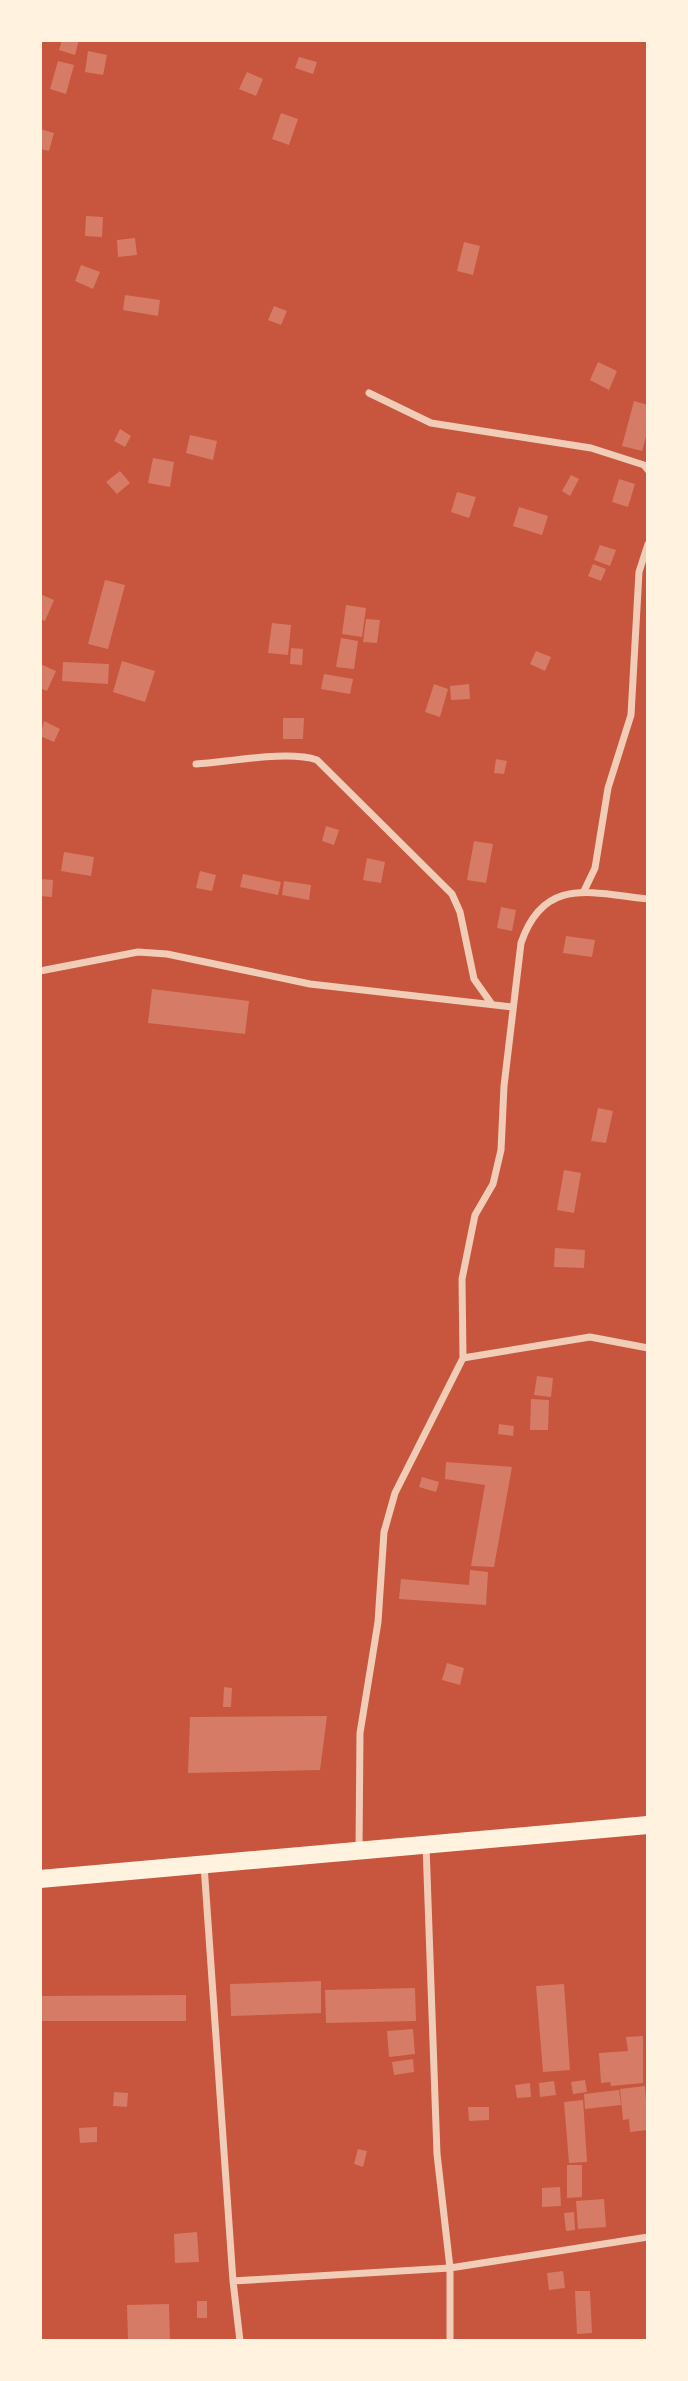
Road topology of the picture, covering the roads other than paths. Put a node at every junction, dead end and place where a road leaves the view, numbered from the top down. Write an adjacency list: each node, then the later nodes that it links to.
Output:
1 (369, 393): 2 (street)
2 (648, 470)
3 (648, 544): 5 (street)
4 (195, 764): 8 (street)
5 (584, 891): 6 (street); 9 (street)
6 (648, 899)
7 (40, 971): 8 (street)
8 (491, 1003): 9 (street)
9 (513, 1007): 11 (street)
10 (648, 1348): 11 (street)
11 (463, 1357): 14 (street)
12 (648, 1825): 13 (main road)
13 (426, 1846): 14 (main road); 18 (street)
14 (359, 1852): 15 (main road)
15 (204, 1864): 16 (main road); 19 (street)
16 (40, 1879)
17 (648, 2237): 18 (street)
18 (450, 2268): 19 (street); 21 (street)
19 (233, 2281): 20 (street)
20 (240, 2341)
21 (450, 2341)

